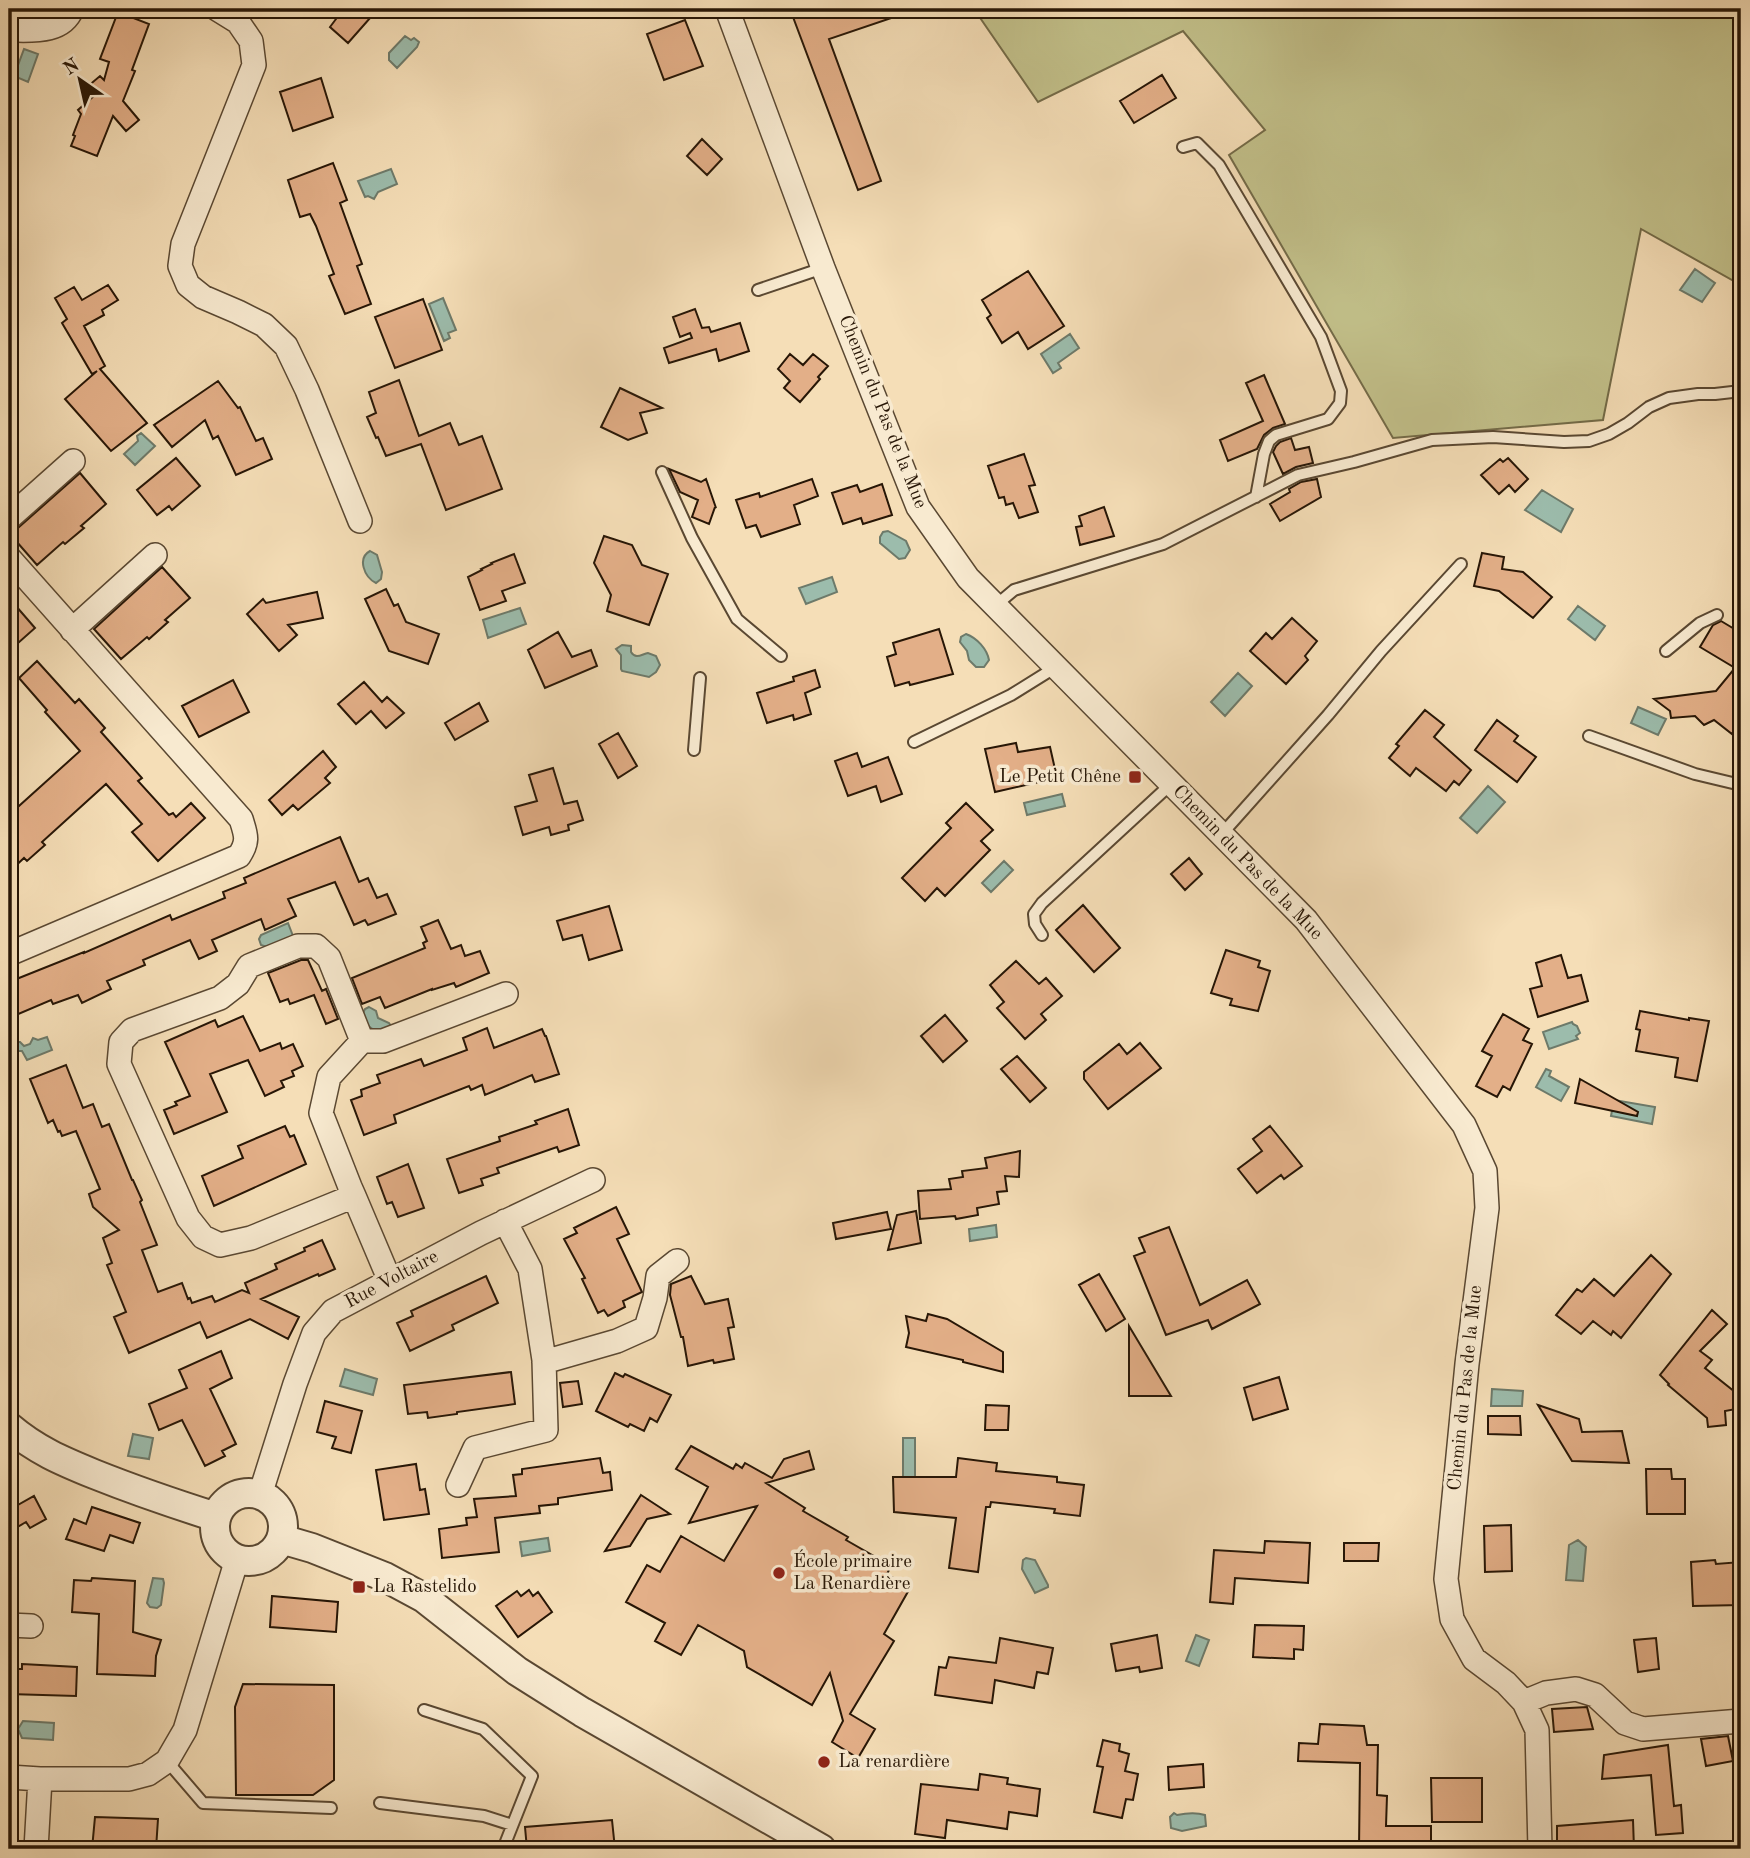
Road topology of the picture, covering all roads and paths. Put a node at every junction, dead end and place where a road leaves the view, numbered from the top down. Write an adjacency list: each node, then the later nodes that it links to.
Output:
1 (72, 9): 4 (street)
2 (217, 9): 13 (street)
3 (727, 9): 6 (street, Chemin du Pas de la Mue)
4 (9, 30)
5 (1183, 147): 11 (lane)
6 (823, 268): 7 (lane); 17 (street, Chemin du Pas de la Mue)
7 (758, 290)
8 (1741, 391): 11 (lane)
9 (73, 461): 12 (street)
10 (662, 472): 21 (lane)
11 (1256, 497): 17 (lane)
12 (9, 518)
13 (360, 521)
14 (155, 555): 19 (street)
15 (9, 559): 19 (street)
16 (1461, 564): 29 (lane)
17 (995, 606): 22 (street, Chemin du Pas de la Mue)
18 (1717, 615): 20 (lane)
19 (72, 630): 31 (street)
20 (1667, 651)
21 (781, 656)
22 (1056, 667): 25 (lane); 27 (street, Chemin du Pas de la Mue)
23 (700, 678): 26 (lane)
24 (1590, 736): 28 (lane)
25 (914, 742)
26 (695, 750)
27 (1171, 784): 29 (street, Chemin du Pas de la Mue); 30 (lane)
28 (1741, 785)
29 (1221, 835): 46 (street, Chemin du Pas de la Mue)
30 (1042, 935)
31 (9, 954)
32 (506, 994): 33 (street)
33 (362, 1041): 35 (street); 35 (street)
34 (593, 1180): 36 (street, Rue Voltaire)
35 (354, 1196): 38 (street)
36 (505, 1221): 38 (street, Rue Voltaire); 39 (street)
37 (677, 1261): 39 (street)
38 (390, 1281): 42 (street, Rue Voltaire)
39 (544, 1362): 41 (street)
40 (9, 1427): 43 (street)
41 (458, 1485)
42 (260, 1495): 43 (street); 44 (street)
43 (216, 1517): 45 (street)
44 (281, 1539): 45 (street); 57 (street)
45 (237, 1559): 49 (street)
46 (1524, 1702): 48 (street); 58 (street, Chemin du Pas de la Mue)
47 (424, 1710): 54 (lane)
48 (1741, 1721)
49 (167, 1761): 51 (street); 53 (lane)
50 (9, 1777): 51 (street)
51 (40, 1779): 55 (street)
52 (380, 1803): 54 (lane)
53 (331, 1808)
54 (512, 1825): 56 (lane)
55 (36, 1849)
56 (503, 1849)
57 (821, 1849)
58 (1540, 1849)

